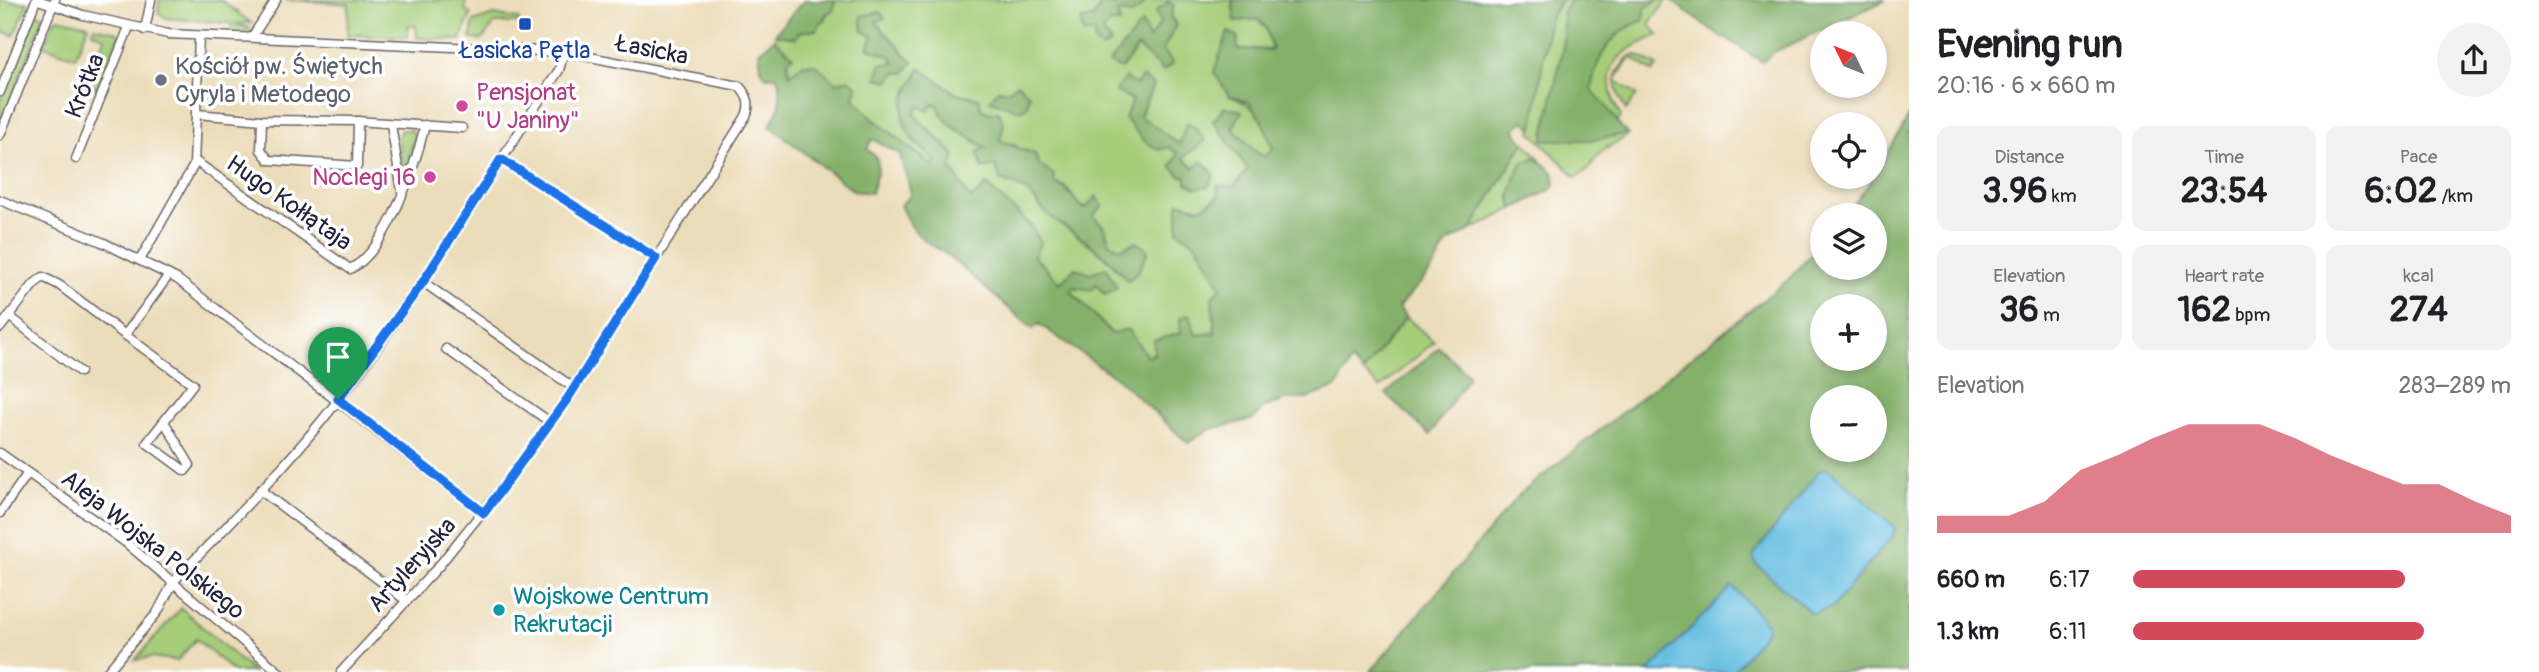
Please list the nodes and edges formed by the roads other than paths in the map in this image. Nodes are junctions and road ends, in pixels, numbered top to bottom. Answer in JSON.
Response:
{"nodes":[{"id":1,"x":37,"y":0,"type":"edge"},
{"id":2,"x":150,"y":0,"type":"edge"},
{"id":3,"x":276,"y":0,"type":"edge"},
{"id":4,"x":53,"y":3,"type":"edge"},
{"id":5,"x":129,"y":27,"type":"junction"},
{"id":6,"x":145,"y":30,"type":"junction"},
{"id":7,"x":199,"y":36,"type":"junction"},
{"id":8,"x":251,"y":37,"type":"junction"},
{"id":9,"x":564,"y":52,"type":"junction"},
{"id":10,"x":0,"y":92,"type":"edge"},
{"id":11,"x":744,"y":92,"type":"joint"},
{"id":12,"x":197,"y":114,"type":"junction"},
{"id":13,"x":262,"y":120,"type":"junction"},
{"id":14,"x":358,"y":121,"type":"junction"},
{"id":15,"x":391,"y":125,"type":"junction"},
{"id":16,"x":425,"y":125,"type":"junction"},
{"id":17,"x":462,"y":128,"type":"dead end"},
{"id":18,"x":0,"y":135,"type":"edge"},
{"id":19,"x":76,"y":159,"type":"dead end"},
{"id":20,"x":501,"y":159,"type":"junction"},
{"id":21,"x":195,"y":161,"type":"junction"},
{"id":22,"x":402,"y":191,"type":"junction"},
{"id":23,"x":0,"y":200,"type":"edge"},
{"id":24,"x":656,"y":258,"type":"junction"},
{"id":25,"x":140,"y":260,"type":"junction"},
{"id":26,"x":169,"y":275,"type":"junction"},
{"id":27,"x":423,"y":282,"type":"junction"},
{"id":28,"x":9,"y":316,"type":"junction"},
{"id":29,"x":0,"y":328,"type":"edge"},
{"id":30,"x":125,"y":335,"type":"junction"},
{"id":31,"x":446,"y":349,"type":"dead end"},
{"id":32,"x":80,"y":372,"type":"dead end"},
{"id":33,"x":574,"y":388,"type":"junction"},
{"id":34,"x":338,"y":399,"type":"junction"},
{"id":35,"x":550,"y":422,"type":"junction"},
{"id":36,"x":165,"y":423,"type":"junction"},
{"id":37,"x":0,"y":453,"type":"edge"},
{"id":38,"x":28,"y":473,"type":"junction"},
{"id":39,"x":260,"y":489,"type":"junction"},
{"id":40,"x":0,"y":513,"type":"edge"},
{"id":41,"x":484,"y":513,"type":"junction"},
{"id":42,"x":174,"y":581,"type":"junction"},
{"id":43,"x":407,"y":601,"type":"junction"},
{"id":44,"x":107,"y":672,"type":"edge"},
{"id":45,"x":279,"y":672,"type":"edge"},
{"id":46,"x":341,"y":672,"type":"edge"}],
"edges":[{"from":1,"to":4,"type":"street"},
{"from":1,"to":10,"type":"street"},
{"from":2,"to":6,"type":"street"},
{"from":3,"to":8,"type":"street"},
{"from":4,"to":5,"type":"street"},
{"from":4,"to":18,"type":"street"},
{"from":5,"to":6,"type":"street"},
{"from":5,"to":19,"type":"street","name":"Krótka"},
{"from":6,"to":7,"type":"street"},
{"from":7,"to":8,"type":"street"},
{"from":7,"to":12,"type":"street"},
{"from":8,"to":9,"type":"street","name":"Łasicka"},
{"from":9,"to":11,"type":"street","name":"Łasicka"},
{"from":9,"to":20,"type":"street"},
{"from":11,"to":24,"type":"street","name":"Artyleryjska"},
{"from":12,"to":13,"type":"street","name":"Hugo Kołłątaja"},
{"from":12,"to":21,"type":"street"},
{"from":13,"to":14,"type":"street","name":"Hugo Kołłątaja"},
{"from":13,"to":14,"type":"street","name":"Hugo Kołłątaja"},
{"from":14,"to":15,"type":"street","name":"Hugo Kołłątaja"},
{"from":15,"to":16,"type":"street","name":"Hugo Kołłątaja"},
{"from":15,"to":22,"type":"street"},
{"from":16,"to":17,"type":"street","name":"Hugo Kołłątaja"},
{"from":16,"to":22,"type":"street","name":"Hugo Kołłątaja"},
{"from":20,"to":24,"type":"street"},
{"from":20,"to":27,"type":"street"},
{"from":21,"to":22,"type":"street","name":"Hugo Kołłątaja"},
{"from":21,"to":25,"type":"street"},
{"from":23,"to":25,"type":"street"},
{"from":24,"to":33,"type":"street","name":"Artyleryjska"},
{"from":25,"to":26,"type":"street"},
{"from":26,"to":30,"type":"street"},
{"from":26,"to":34,"type":"street"},
{"from":27,"to":33,"type":"street"},
{"from":27,"to":34,"type":"street"},
{"from":28,"to":29,"type":"street"},
{"from":28,"to":30,"type":"street"},
{"from":28,"to":32,"type":"street"},
{"from":30,"to":36,"type":"street"},
{"from":31,"to":35,"type":"street"},
{"from":33,"to":35,"type":"street","name":"Artyleryjska"},
{"from":34,"to":39,"type":"street"},
{"from":34,"to":41,"type":"street"},
{"from":35,"to":41,"type":"street","name":"Artyleryjska"},
{"from":36,"to":36,"type":"street"},
{"from":37,"to":38,"type":"street","name":"Aleja Wojska Polskiego"},
{"from":38,"to":40,"type":"street"},
{"from":38,"to":42,"type":"street","name":"Aleja Wojska Polskiego"},
{"from":39,"to":42,"type":"street"},
{"from":39,"to":43,"type":"street"},
{"from":41,"to":43,"type":"street","name":"Artyleryjska"},
{"from":42,"to":44,"type":"street"},
{"from":42,"to":45,"type":"street","name":"Aleja Wojska Polskiego"},
{"from":43,"to":46,"type":"street","name":"Artyleryjska"}]}
